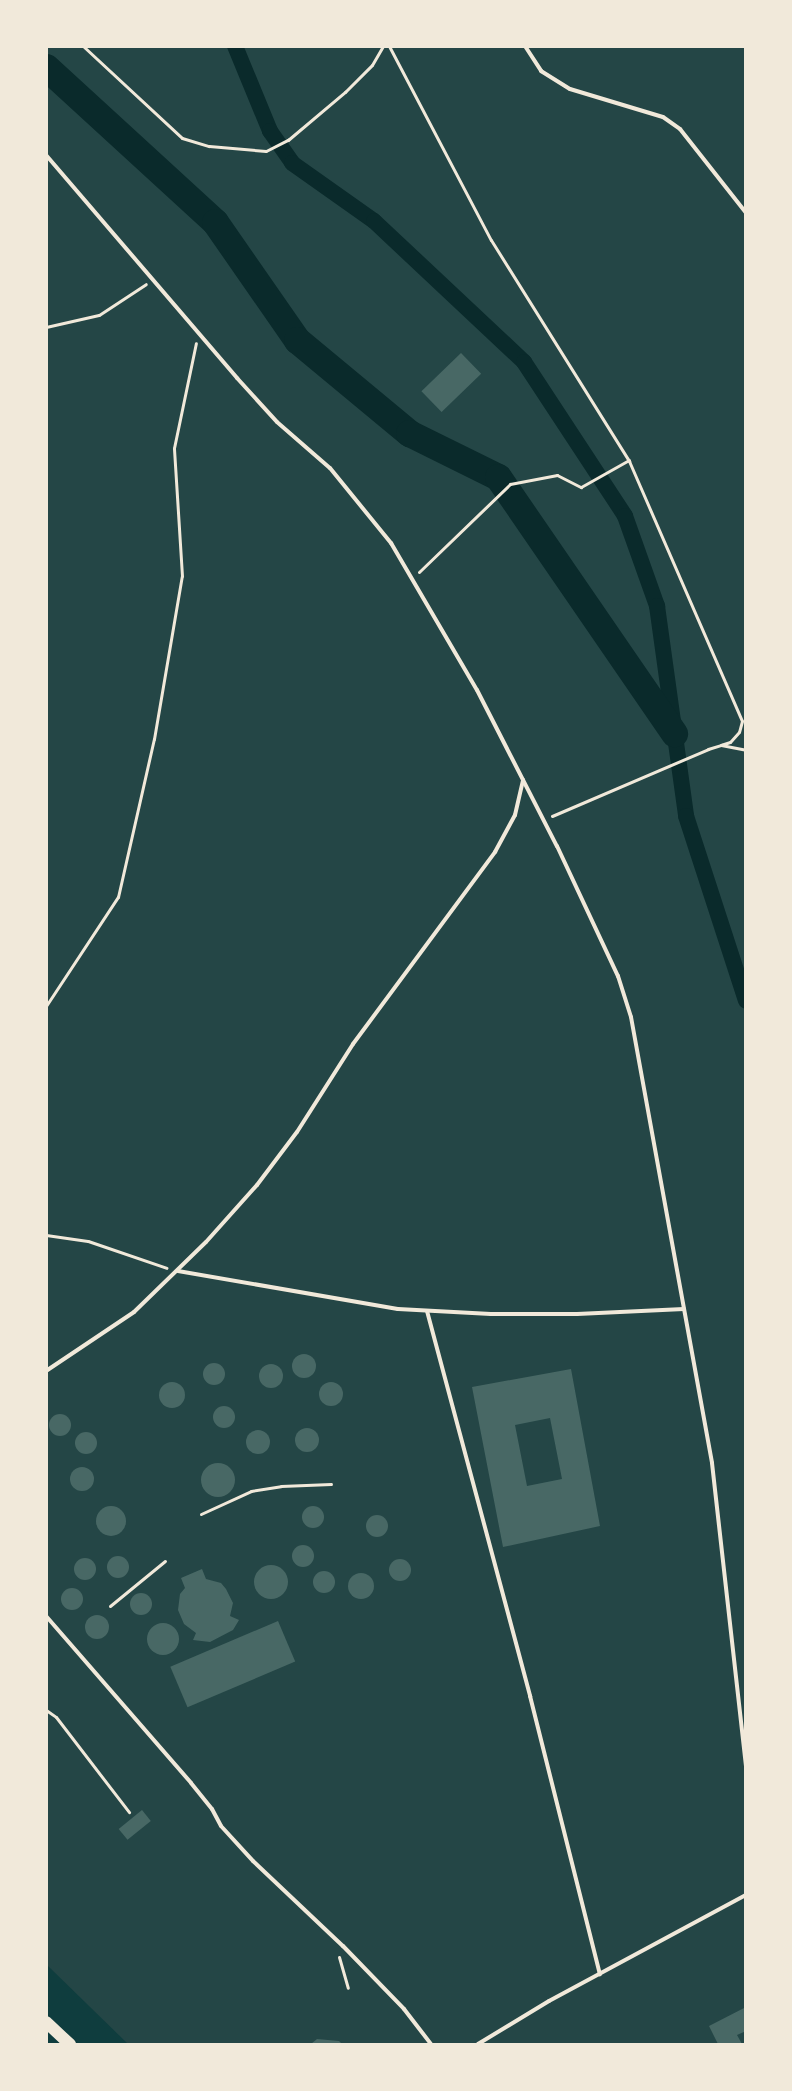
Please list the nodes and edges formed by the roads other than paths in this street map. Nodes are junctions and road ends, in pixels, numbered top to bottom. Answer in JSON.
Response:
{"nodes":[{"id":1,"x":525,"y":46,"type":"edge"},
{"id":2,"x":46,"y":155,"type":"edge"},
{"id":3,"x":746,"y":213,"type":"edge"},
{"id":4,"x":523,"y":780,"type":"junction"},
{"id":5,"x":178,"y":1271,"type":"junction"},
{"id":6,"x":684,"y":1309,"type":"junction"},
{"id":7,"x":427,"y":1311,"type":"junction"},
{"id":8,"x":46,"y":1371,"type":"edge"},
{"id":9,"x":46,"y":1616,"type":"edge"},
{"id":10,"x":746,"y":1768,"type":"edge"},
{"id":11,"x":746,"y":1896,"type":"edge"},
{"id":12,"x":600,"y":1974,"type":"junction"},
{"id":13,"x":46,"y":2022,"type":"edge"},
{"id":14,"x":70,"y":2044,"type":"edge"},
{"id":15,"x":431,"y":2044,"type":"edge"},
{"id":16,"x":477,"y":2044,"type":"edge"}],
"edges":[{"from":1,"to":3,"type":"lane"},
{"from":2,"to":4,"type":"lane"},
{"from":4,"to":5,"type":"lane"},
{"from":4,"to":6,"type":"lane"},
{"from":5,"to":7,"type":"lane"},
{"from":5,"to":8,"type":"lane"},
{"from":6,"to":7,"type":"lane"},
{"from":6,"to":10,"type":"lane"},
{"from":7,"to":12,"type":"lane"},
{"from":9,"to":15,"type":"lane"},
{"from":11,"to":12,"type":"lane"},
{"from":12,"to":16,"type":"lane"},
{"from":13,"to":14,"type":"main road"}]}
